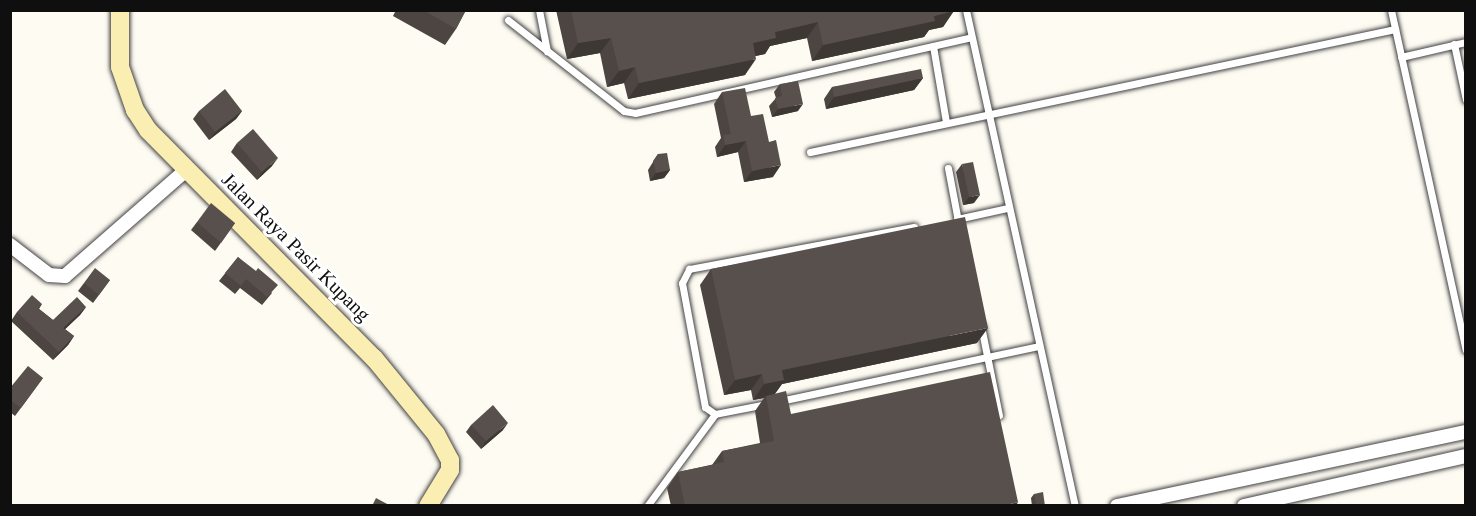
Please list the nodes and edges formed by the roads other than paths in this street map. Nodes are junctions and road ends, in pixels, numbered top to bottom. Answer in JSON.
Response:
{"nodes":[{"id":1,"x":120,"y":10,"type":"edge"},
{"id":2,"x":539,"y":10,"type":"edge"},
{"id":3,"x":966,"y":10,"type":"edge"},
{"id":4,"x":1391,"y":10,"type":"edge"},
{"id":5,"x":508,"y":20,"type":"dead end"},
{"id":6,"x":1395,"y":29,"type":"junction"},
{"id":7,"x":971,"y":38,"type":"junction"},
{"id":8,"x":1466,"y":42,"type":"edge"},
{"id":9,"x":1455,"y":45,"type":"junction"},
{"id":10,"x":933,"y":46,"type":"junction"},
{"id":11,"x":547,"y":51,"type":"junction"},
{"id":12,"x":1401,"y":57,"type":"junction"},
{"id":13,"x":1466,"y":100,"type":"edge"},
{"id":14,"x":988,"y":113,"type":"junction"},
{"id":15,"x":946,"y":122,"type":"junction"},
{"id":16,"x":810,"y":152,"type":"dead end"},
{"id":17,"x":948,"y":168,"type":"dead end"},
{"id":18,"x":186,"y":170,"type":"junction"},
{"id":19,"x":1007,"y":208,"type":"junction"},
{"id":20,"x":957,"y":219,"type":"junction"},
{"id":21,"x":946,"y":221,"type":"edge"},
{"id":22,"x":922,"y":226,"type":"edge"},
{"id":23,"x":960,"y":231,"type":"edge"},
{"id":24,"x":10,"y":245,"type":"edge"},
{"id":25,"x":978,"y":312,"type":"edge"},
{"id":26,"x":1038,"y":346,"type":"junction"},
{"id":27,"x":1466,"y":350,"type":"edge"},
{"id":28,"x":988,"y":359,"type":"junction"},
{"id":29,"x":715,"y":414,"type":"junction"},
{"id":30,"x":1000,"y":424,"type":"edge"},
{"id":31,"x":1466,"y":432,"type":"edge"},
{"id":32,"x":1466,"y":456,"type":"edge"},
{"id":33,"x":428,"y":506,"type":"edge"},
{"id":34,"x":646,"y":506,"type":"edge"},
{"id":35,"x":1075,"y":506,"type":"edge"},
{"id":36,"x":1117,"y":506,"type":"edge"},
{"id":37,"x":1244,"y":506,"type":"edge"}],
"edges":[{"from":1,"to":18,"type":"street","name":"Jalan Raya Pasir Kupang"},
{"from":2,"to":11,"type":"lane"},
{"from":3,"to":7,"type":"lane"},
{"from":4,"to":6,"type":"lane"},
{"from":5,"to":11,"type":"lane"},
{"from":6,"to":12,"type":"lane"},
{"from":6,"to":14,"type":"lane"},
{"from":7,"to":10,"type":"lane"},
{"from":7,"to":14,"type":"lane"},
{"from":8,"to":9,"type":"lane"},
{"from":9,"to":12,"type":"lane"},
{"from":9,"to":13,"type":"lane"},
{"from":10,"to":11,"type":"lane"},
{"from":10,"to":15,"type":"lane"},
{"from":12,"to":27,"type":"lane"},
{"from":14,"to":15,"type":"lane"},
{"from":14,"to":19,"type":"lane"},
{"from":15,"to":16,"type":"lane"},
{"from":17,"to":20,"type":"lane"},
{"from":18,"to":24,"type":"street"},
{"from":18,"to":33,"type":"street","name":"Jalan Raya Pasir Kupang"},
{"from":19,"to":20,"type":"lane"},
{"from":19,"to":26,"type":"lane"},
{"from":20,"to":21,"type":"lane"},
{"from":20,"to":23,"type":"lane"},
{"from":22,"to":29,"type":"lane"},
{"from":25,"to":28,"type":"lane"},
{"from":26,"to":28,"type":"lane"},
{"from":26,"to":35,"type":"lane"},
{"from":28,"to":29,"type":"lane"},
{"from":28,"to":30,"type":"lane"},
{"from":29,"to":34,"type":"lane"},
{"from":31,"to":36,"type":"street"},
{"from":32,"to":37,"type":"street"}]}
